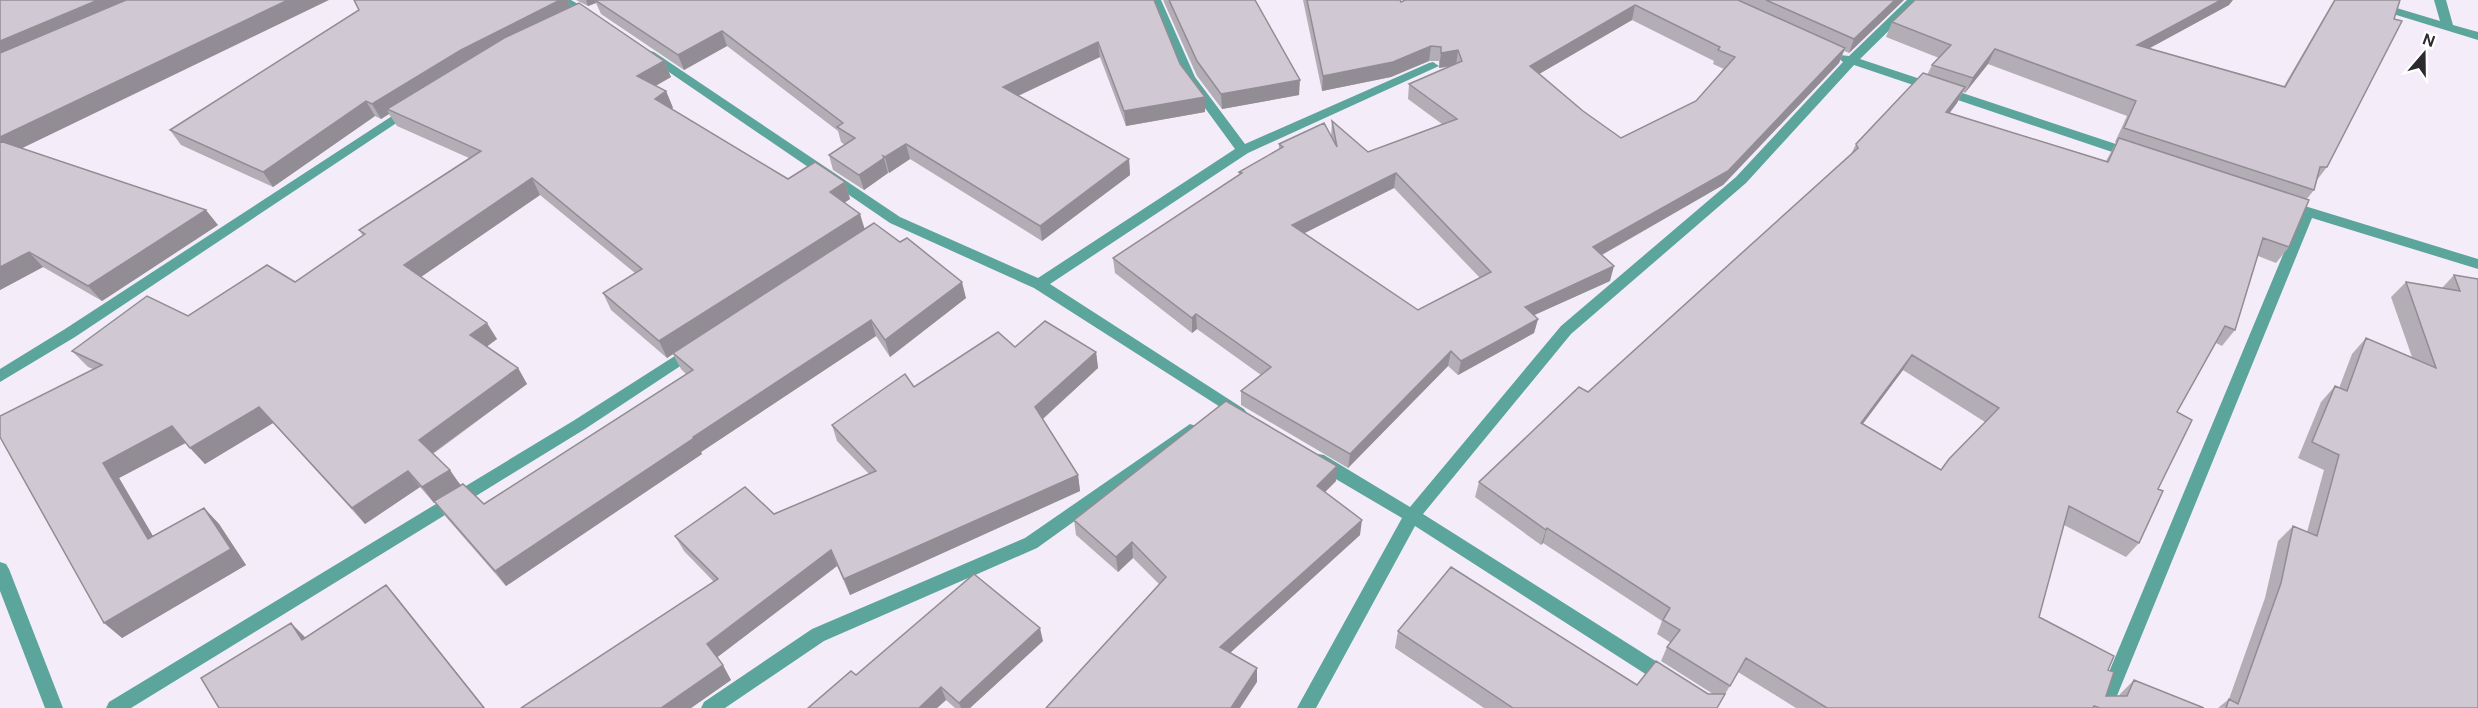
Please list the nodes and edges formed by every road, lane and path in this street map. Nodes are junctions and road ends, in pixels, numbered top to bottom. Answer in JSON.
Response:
{"nodes":[{"id":1,"x":562,"y":0,"type":"edge"},
{"id":2,"x":1155,"y":0,"type":"edge"},
{"id":3,"x":1914,"y":0,"type":"edge"},
{"id":4,"x":2358,"y":0,"type":"edge"},
{"id":5,"x":2440,"y":0,"type":"edge"},
{"id":6,"x":604,"y":6,"type":"edge"},
{"id":7,"x":586,"y":12,"type":"junction"},
{"id":8,"x":565,"y":22,"type":"edge"},
{"id":9,"x":604,"y":24,"type":"edge"},
{"id":10,"x":2448,"y":27,"type":"junction"},
{"id":11,"x":2478,"y":36,"type":"edge"},
{"id":12,"x":640,"y":49,"type":"edge"},
{"id":13,"x":1830,"y":51,"type":"edge"},
{"id":14,"x":1851,"y":61,"type":"junction"},
{"id":15,"x":1433,"y":66,"type":"edge"},
{"id":16,"x":423,"y":99,"type":"edge"},
{"id":17,"x":1243,"y":150,"type":"junction"},
{"id":18,"x":2142,"y":158,"type":"edge"},
{"id":19,"x":2274,"y":202,"type":"edge"},
{"id":20,"x":2307,"y":213,"type":"junction"},
{"id":21,"x":2478,"y":264,"type":"edge"},
{"id":22,"x":1039,"y":284,"type":"junction"},
{"id":23,"x":707,"y":342,"type":"edge"},
{"id":24,"x":0,"y":376,"type":"edge"},
{"id":25,"x":1216,"y":412,"type":"junction"},
{"id":26,"x":1255,"y":422,"type":"edge"},
{"id":27,"x":1304,"y":452,"type":"edge"},
{"id":28,"x":1412,"y":516,"type":"junction"},
{"id":29,"x":0,"y":568,"type":"edge"},
{"id":30,"x":1685,"y":689,"type":"edge"},
{"id":31,"x":54,"y":708,"type":"edge"},
{"id":32,"x":116,"y":708,"type":"edge"},
{"id":33,"x":710,"y":708,"type":"edge"},
{"id":34,"x":1306,"y":708,"type":"edge"},
{"id":35,"x":2103,"y":708,"type":"edge"}],
"edges":[{"from":1,"to":7,"type":"street"},
{"from":2,"to":17,"type":"street"},
{"from":3,"to":14,"type":"street"},
{"from":4,"to":10,"type":"street"},
{"from":5,"to":10,"type":"street"},
{"from":6,"to":7,"type":"street"},
{"from":7,"to":8,"type":"street"},
{"from":7,"to":9,"type":"street"},
{"from":10,"to":11,"type":"street"},
{"from":12,"to":22,"type":"street"},
{"from":13,"to":14,"type":"street"},
{"from":14,"to":18,"type":"street"},
{"from":14,"to":28,"type":"street"},
{"from":15,"to":17,"type":"street"},
{"from":16,"to":24,"type":"street"},
{"from":17,"to":22,"type":"street"},
{"from":19,"to":20,"type":"street"},
{"from":20,"to":21,"type":"street"},
{"from":20,"to":35,"type":"street"},
{"from":22,"to":25,"type":"street"},
{"from":23,"to":32,"type":"street"},
{"from":25,"to":26,"type":"street"},
{"from":25,"to":33,"type":"street"},
{"from":27,"to":28,"type":"street"},
{"from":28,"to":30,"type":"street"},
{"from":28,"to":34,"type":"street"},
{"from":29,"to":31,"type":"street"}]}
